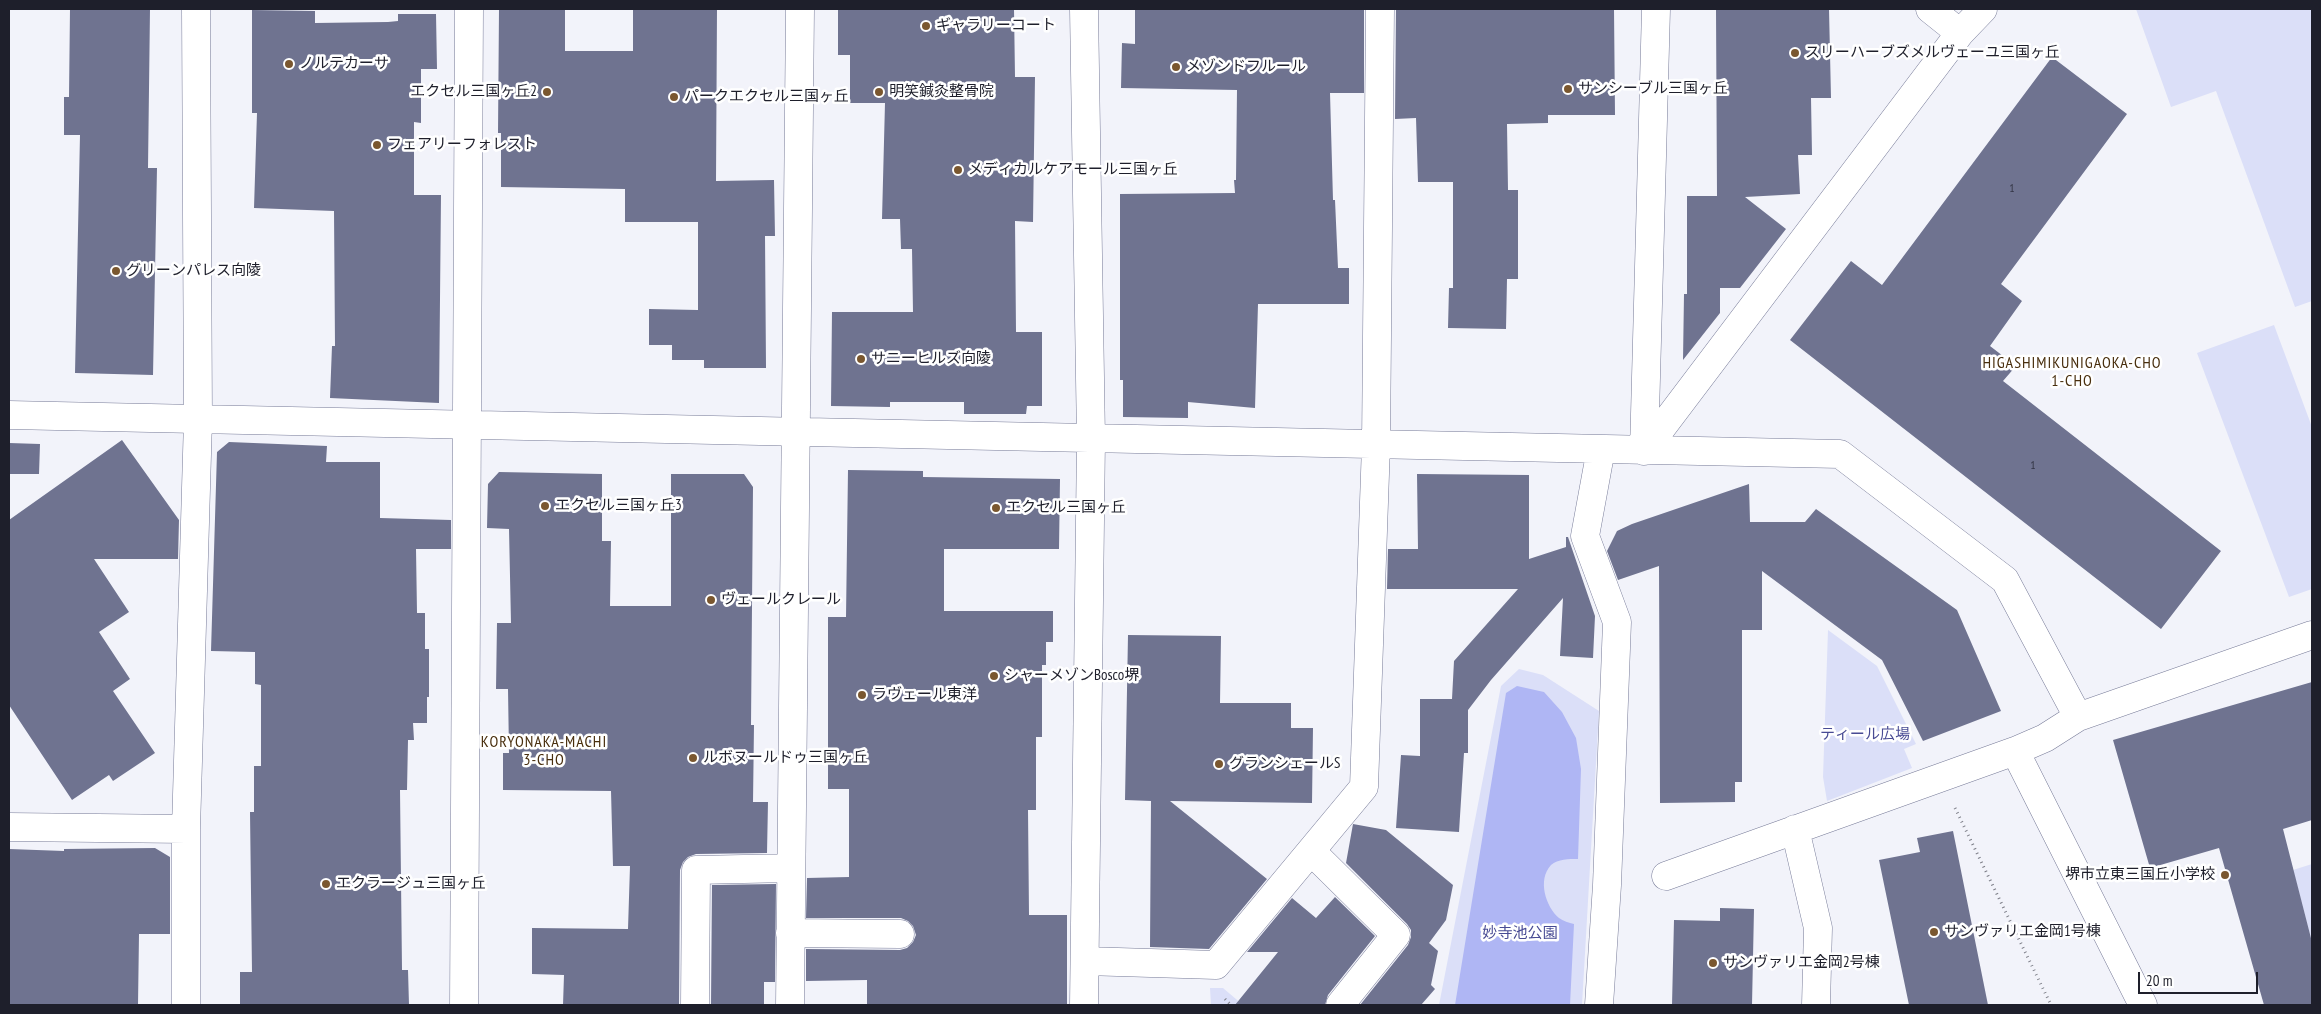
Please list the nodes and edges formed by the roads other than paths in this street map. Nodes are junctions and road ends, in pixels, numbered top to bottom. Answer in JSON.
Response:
{"nodes":[{"id":1,"x":196,"y":9,"type":"edge"},
{"id":2,"x":469,"y":9,"type":"edge"},
{"id":3,"x":800,"y":9,"type":"edge"},
{"id":4,"x":1084,"y":9,"type":"edge"},
{"id":5,"x":1380,"y":9,"type":"edge"},
{"id":6,"x":1656,"y":9,"type":"edge"},
{"id":7,"x":1930,"y":9,"type":"edge"},
{"id":8,"x":1983,"y":9,"type":"edge"},
{"id":9,"x":1960,"y":33,"type":"junction"},
{"id":10,"x":9,"y":415,"type":"edge"},
{"id":11,"x":198,"y":420,"type":"junction"},
{"id":12,"x":466,"y":426,"type":"junction"},
{"id":13,"x":796,"y":433,"type":"junction"},
{"id":14,"x":1091,"y":439,"type":"junction"},
{"id":15,"x":1376,"y":445,"type":"junction"},
{"id":16,"x":1601,"y":449,"type":"junction"},
{"id":17,"x":1644,"y":451,"type":"junction"},
{"id":18,"x":2312,"y":635,"type":"edge"},
{"id":19,"x":2078,"y":717,"type":"junction"},
{"id":20,"x":2014,"y":751,"type":"junction"},
{"id":21,"x":9,"y":827,"type":"edge"},
{"id":22,"x":1795,"y":829,"type":"junction"},
{"id":23,"x":186,"y":830,"type":"junction"},
{"id":24,"x":1311,"y":851,"type":"junction"},
{"id":25,"x":791,"y":868,"type":"junction"},
{"id":26,"x":1666,"y":876,"type":"dead end"},
{"id":27,"x":790,"y":933,"type":"junction"},
{"id":28,"x":900,"y":934,"type":"dead end"},
{"id":29,"x":1085,"y":961,"type":"junction"},
{"id":30,"x":186,"y":1005,"type":"edge"},
{"id":31,"x":464,"y":1005,"type":"edge"},
{"id":32,"x":695,"y":1005,"type":"edge"},
{"id":33,"x":790,"y":1005,"type":"edge"},
{"id":34,"x":1084,"y":1005,"type":"edge"},
{"id":35,"x":1340,"y":1005,"type":"edge"},
{"id":36,"x":1600,"y":1005,"type":"edge"},
{"id":37,"x":1816,"y":1005,"type":"edge"},
{"id":38,"x":2143,"y":1005,"type":"edge"}],
"edges":[{"from":1,"to":11,"type":"street"},
{"from":2,"to":12,"type":"street"},
{"from":3,"to":13,"type":"street"},
{"from":4,"to":14,"type":"street"},
{"from":5,"to":15,"type":"street"},
{"from":6,"to":17,"type":"street"},
{"from":7,"to":9,"type":"street"},
{"from":8,"to":9,"type":"street"},
{"from":9,"to":17,"type":"street"},
{"from":10,"to":11,"type":"street"},
{"from":11,"to":12,"type":"street"},
{"from":11,"to":23,"type":"street"},
{"from":12,"to":13,"type":"street"},
{"from":12,"to":31,"type":"street"},
{"from":13,"to":14,"type":"street"},
{"from":13,"to":25,"type":"street"},
{"from":14,"to":15,"type":"street"},
{"from":14,"to":29,"type":"street"},
{"from":15,"to":16,"type":"street"},
{"from":15,"to":24,"type":"street"},
{"from":16,"to":17,"type":"street"},
{"from":16,"to":36,"type":"street"},
{"from":17,"to":19,"type":"street"},
{"from":18,"to":19,"type":"street"},
{"from":19,"to":20,"type":"street"},
{"from":20,"to":22,"type":"street"},
{"from":20,"to":38,"type":"street"},
{"from":21,"to":23,"type":"street"},
{"from":22,"to":26,"type":"street"},
{"from":22,"to":37,"type":"street"},
{"from":23,"to":30,"type":"street"},
{"from":24,"to":29,"type":"street"},
{"from":24,"to":35,"type":"street"},
{"from":25,"to":27,"type":"street"},
{"from":25,"to":32,"type":"street"},
{"from":27,"to":28,"type":"street"},
{"from":27,"to":33,"type":"street"},
{"from":29,"to":34,"type":"street"}]}
